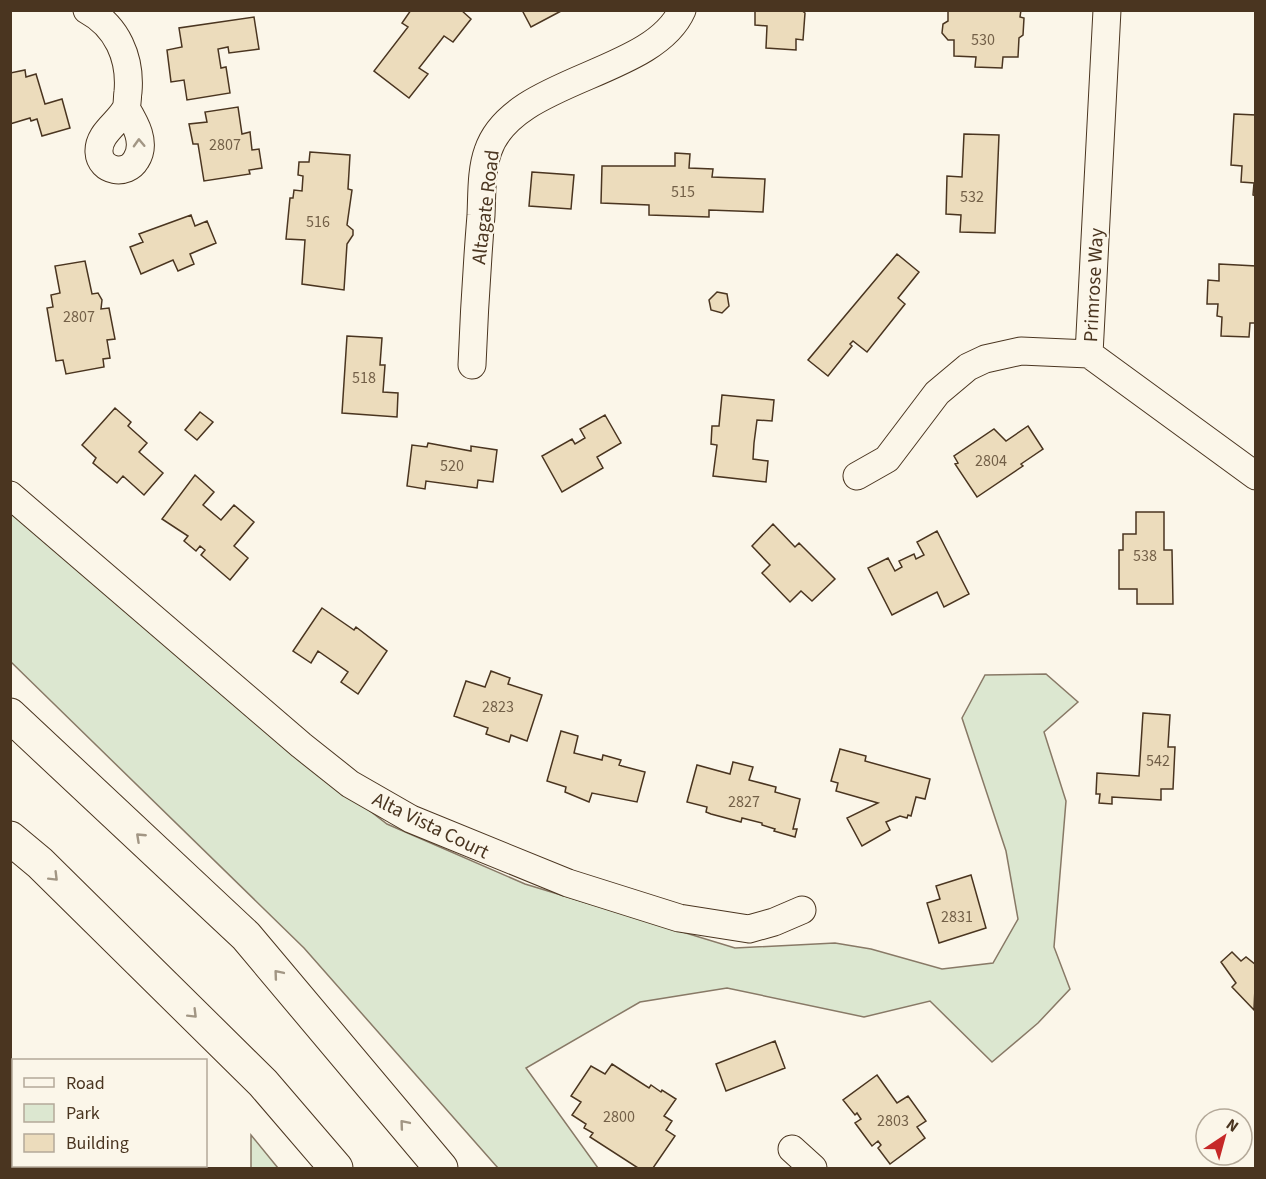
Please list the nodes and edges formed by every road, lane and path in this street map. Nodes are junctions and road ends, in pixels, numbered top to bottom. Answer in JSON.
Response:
{"nodes":[{"id":1,"x":87,"y":10,"type":"edge"},
{"id":2,"x":682,"y":10,"type":"edge"},
{"id":3,"x":1107,"y":10,"type":"edge"},
{"id":4,"x":126,"y":108,"type":"dead end"},
{"id":5,"x":1089,"y":354,"type":"junction"},
{"id":6,"x":472,"y":365,"type":"dead end"},
{"id":7,"x":857,"y":476,"type":"dead end"},
{"id":8,"x":1256,"y":476,"type":"edge"},
{"id":9,"x":10,"y":495,"type":"edge"},
{"id":10,"x":10,"y":715,"type":"edge"},
{"id":11,"x":10,"y":838,"type":"edge"},
{"id":12,"x":802,"y":910,"type":"dead end"},
{"id":13,"x":792,"y":1149,"type":"dead end"},
{"id":14,"x":336,"y":1168,"type":"edge"},
{"id":15,"x":441,"y":1168,"type":"edge"},
{"id":16,"x":813,"y":1168,"type":"edge"}],
"edges":[{"from":1,"to":4,"type":"street"},
{"from":2,"to":6,"type":"street","name":"Altagate Road"},
{"from":3,"to":5,"type":"street","name":"Primrose Way"},
{"from":5,"to":7,"type":"street"},
{"from":5,"to":8,"type":"street","name":"Primrose Way"},
{"from":9,"to":12,"type":"street","name":"Alta Vista Court"},
{"from":15,"to":10,"type":"highway","one_way":true},
{"from":11,"to":14,"type":"highway","one_way":true},
{"from":13,"to":16,"type":"street"}]}
